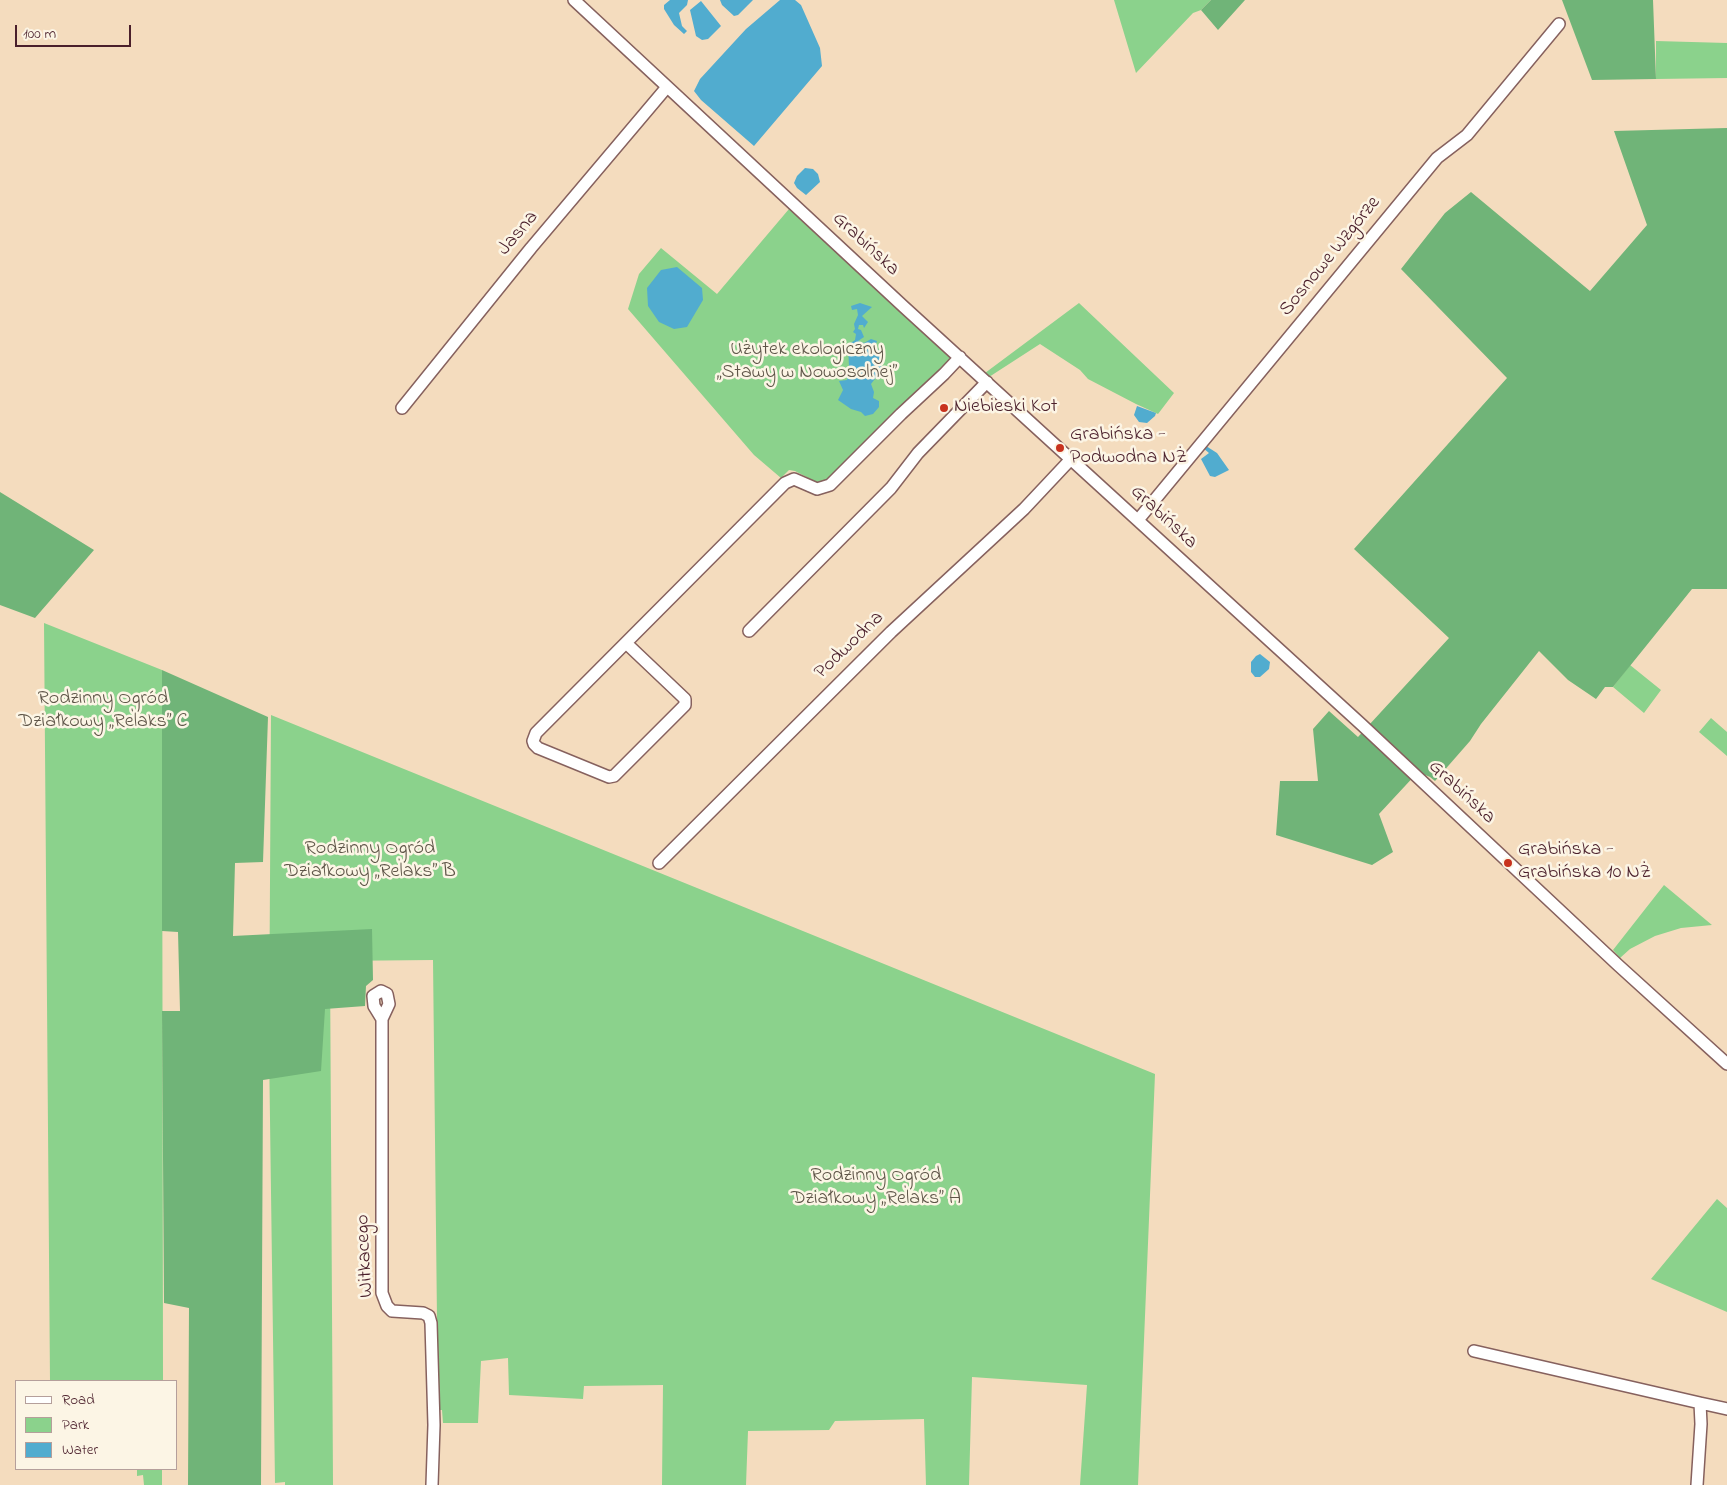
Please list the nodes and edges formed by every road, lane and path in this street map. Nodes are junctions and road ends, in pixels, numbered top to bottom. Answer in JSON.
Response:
{"nodes":[{"id":1,"x":574,"y":0,"type":"edge"},
{"id":2,"x":1559,"y":24,"type":"dead end"},
{"id":3,"x":667,"y":87,"type":"junction"},
{"id":4,"x":960,"y":357,"type":"junction"},
{"id":5,"x":987,"y":382,"type":"junction"},
{"id":6,"x":402,"y":408,"type":"dead end"},
{"id":7,"x":1071,"y":459,"type":"junction"},
{"id":8,"x":1138,"y":520,"type":"junction"},
{"id":9,"x":749,"y":631,"type":"dead end"},
{"id":10,"x":626,"y":643,"type":"junction"},
{"id":11,"x":659,"y":864,"type":"dead end"},
{"id":12,"x":382,"y":1019,"type":"dead end"},
{"id":13,"x":1727,"y":1064,"type":"edge"},
{"id":14,"x":1474,"y":1351,"type":"dead end"},
{"id":15,"x":1700,"y":1404,"type":"junction"},
{"id":16,"x":1727,"y":1409,"type":"edge"},
{"id":17,"x":432,"y":1485,"type":"edge"},
{"id":18,"x":1697,"y":1485,"type":"edge"}],
"edges":[{"from":1,"to":3,"type":"street","name":"Grabińska"},
{"from":2,"to":8,"type":"street","name":"Sosnowe Wzgórze"},
{"from":3,"to":4,"type":"street","name":"Grabińska"},
{"from":3,"to":6,"type":"street","name":"Jasna"},
{"from":4,"to":5,"type":"street","name":"Grabińska"},
{"from":4,"to":10,"type":"street"},
{"from":5,"to":7,"type":"street","name":"Grabińska"},
{"from":5,"to":9,"type":"street"},
{"from":7,"to":8,"type":"street","name":"Grabińska"},
{"from":7,"to":11,"type":"street","name":"Podwodna"},
{"from":8,"to":13,"type":"street","name":"Grabińska"},
{"from":10,"to":10,"type":"street"},
{"from":12,"to":17,"type":"street","name":"Witkacego"},
{"from":14,"to":15,"type":"street"},
{"from":15,"to":16,"type":"street"},
{"from":15,"to":18,"type":"street"}]}
